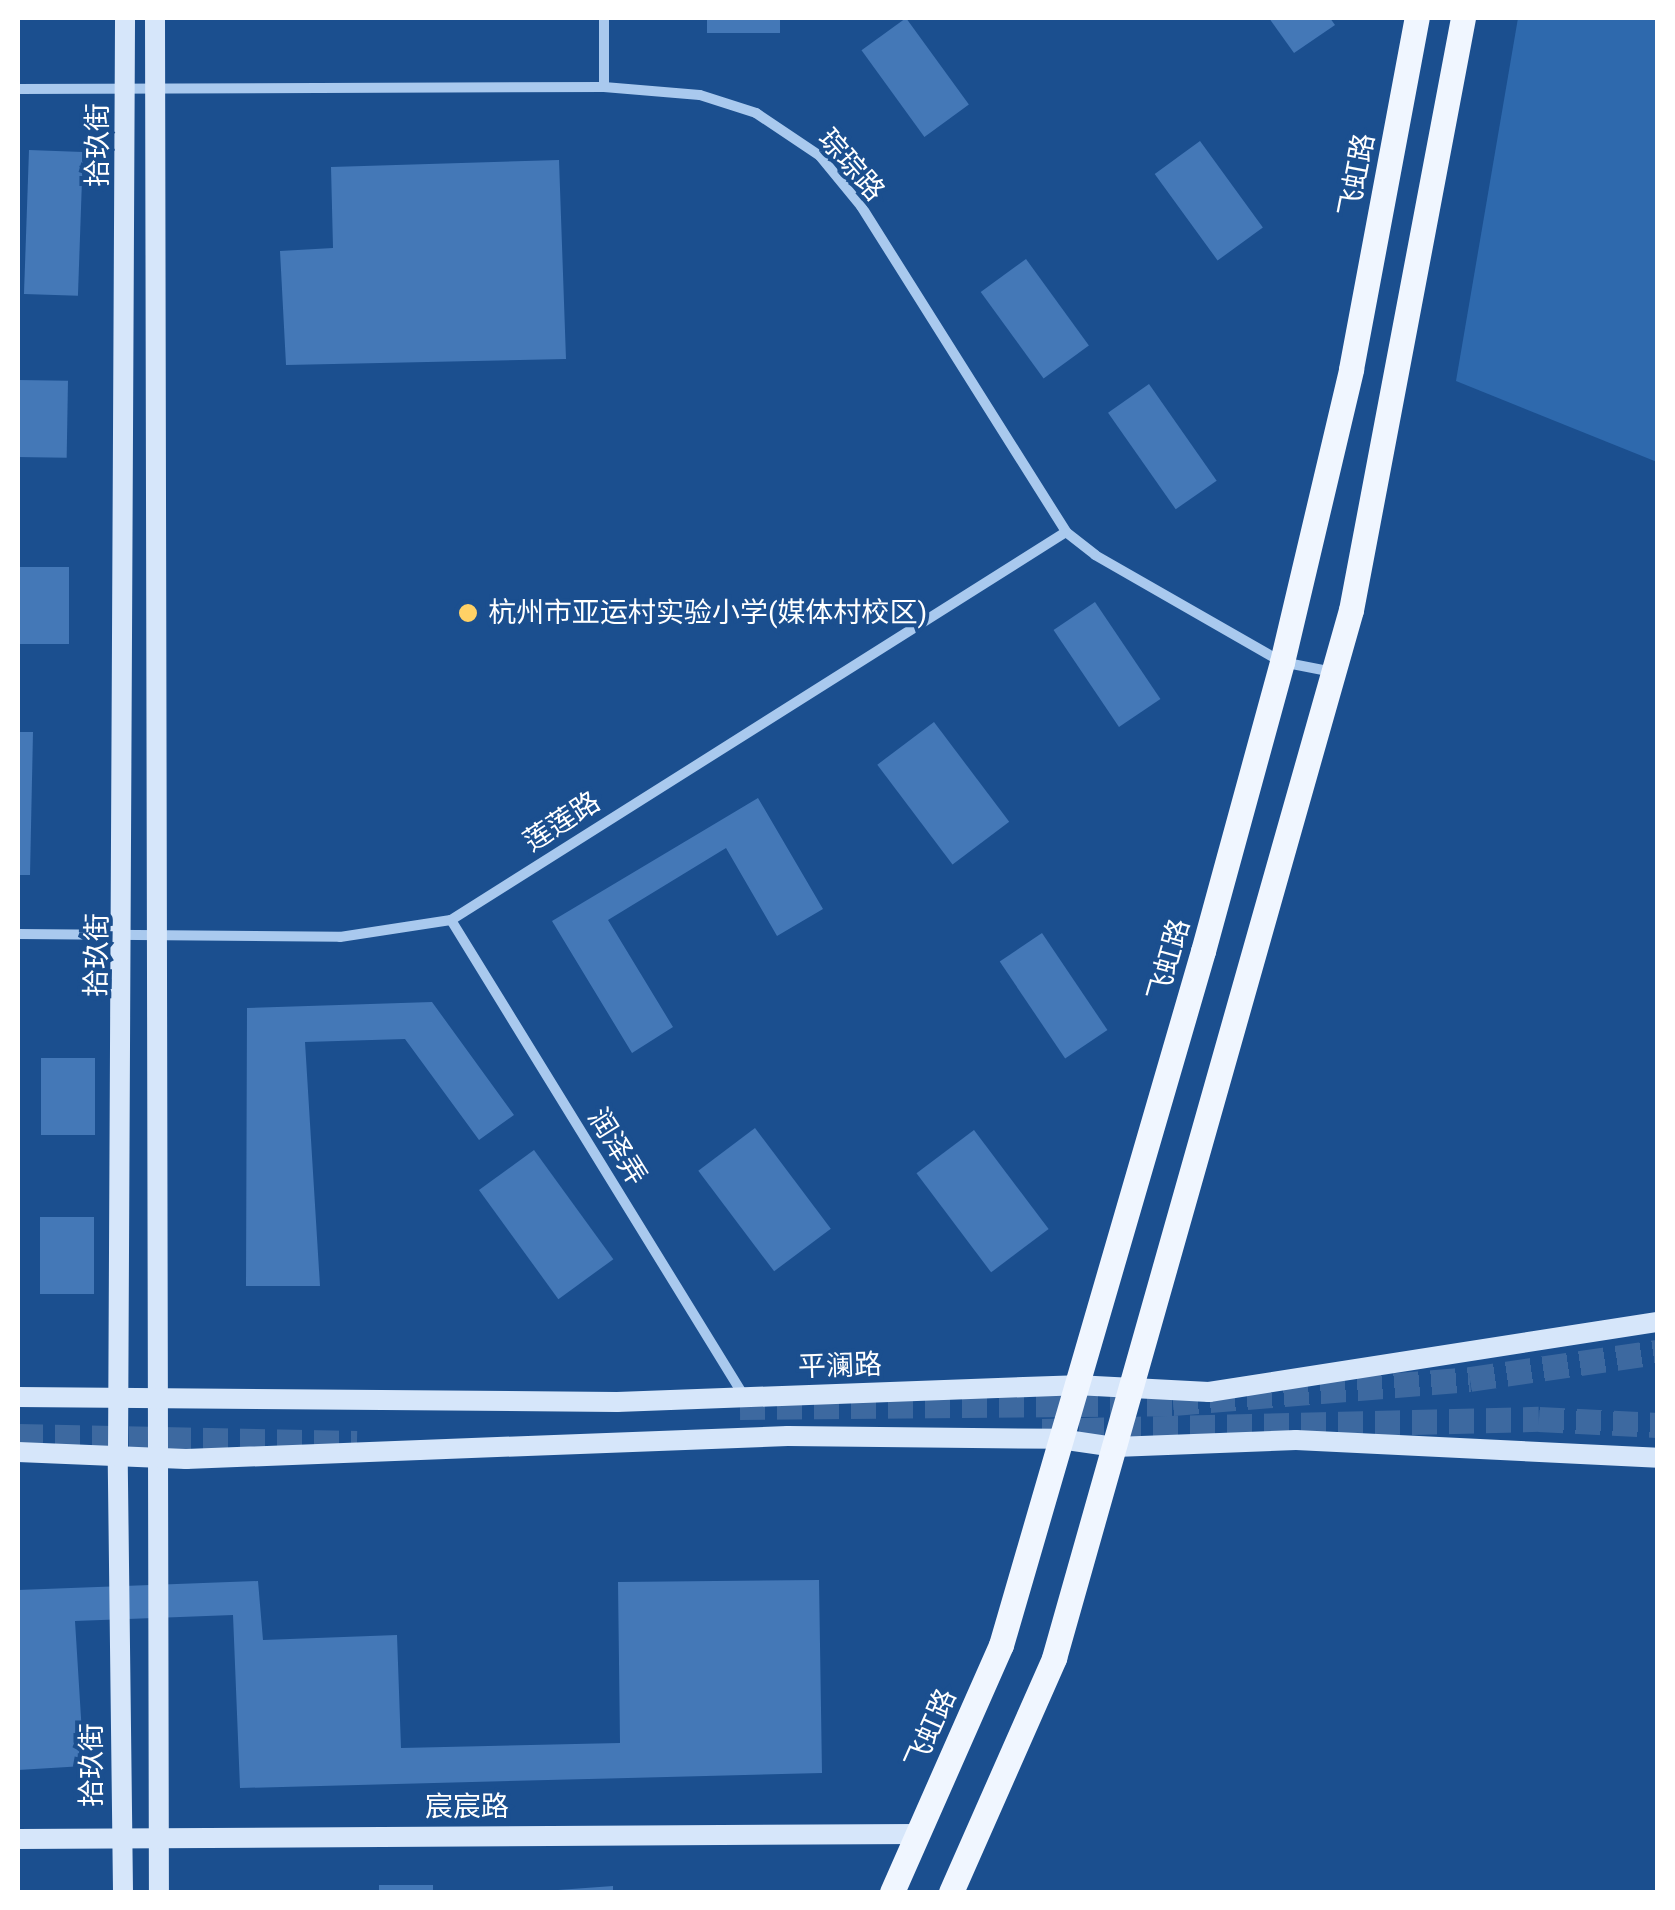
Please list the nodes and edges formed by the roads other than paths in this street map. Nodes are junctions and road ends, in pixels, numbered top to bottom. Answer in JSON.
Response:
{"nodes":[{"id":1,"x":126,"y":18,"type":"edge"},
{"id":2,"x":155,"y":18,"type":"edge"},
{"id":3,"x":604,"y":18,"type":"edge"},
{"id":4,"x":1417,"y":18,"type":"edge"},
{"id":5,"x":1463,"y":18,"type":"edge"},
{"id":6,"x":154,"y":87,"type":"junction"},
{"id":7,"x":604,"y":87,"type":"junction"},
{"id":8,"x":126,"y":88,"type":"junction"},
{"id":9,"x":18,"y":89,"type":"edge"},
{"id":10,"x":1066,"y":532,"type":"junction"},
{"id":11,"x":1282,"y":662,"type":"junction"},
{"id":12,"x":1333,"y":672,"type":"junction"},
{"id":13,"x":451,"y":920,"type":"junction"},
{"id":14,"x":125,"y":933,"type":"junction"},
{"id":15,"x":154,"y":933,"type":"junction"},
{"id":16,"x":18,"y":934,"type":"edge"},
{"id":17,"x":1658,"y":1322,"type":"edge"},
{"id":18,"x":1076,"y":1385,"type":"junction"},
{"id":19,"x":1130,"y":1392,"type":"junction"},
{"id":20,"x":18,"y":1397,"type":"edge"},
{"id":21,"x":745,"y":1397,"type":"junction"},
{"id":22,"x":119,"y":1398,"type":"junction"},
{"id":23,"x":157,"y":1398,"type":"junction"},
{"id":24,"x":1060,"y":1439,"type":"junction"},
{"id":25,"x":1115,"y":1447,"type":"junction"},
{"id":26,"x":18,"y":1452,"type":"edge"},
{"id":27,"x":118,"y":1456,"type":"junction"},
{"id":28,"x":158,"y":1458,"type":"junction"},
{"id":29,"x":1658,"y":1458,"type":"edge"},
{"id":30,"x":918,"y":1834,"type":"junction"},
{"id":31,"x":120,"y":1836,"type":"junction"},
{"id":32,"x":158,"y":1836,"type":"junction"},
{"id":33,"x":18,"y":1839,"type":"edge"},
{"id":34,"x":123,"y":1892,"type":"edge"},
{"id":35,"x":159,"y":1892,"type":"edge"},
{"id":36,"x":892,"y":1892,"type":"edge"},
{"id":37,"x":950,"y":1892,"type":"edge"}],
"edges":[{"from":1,"to":8,"type":"main road","name":"拾玖街"},
{"from":2,"to":6,"type":"main road","name":"拾玖街"},
{"from":3,"to":7,"type":"street"},
{"from":4,"to":11,"type":"main road","name":"飞虹路"},
{"from":5,"to":12,"type":"main road"},
{"from":6,"to":7,"type":"street","name":"琮琮路"},
{"from":6,"to":8,"type":"street","name":"琮琮路"},
{"from":6,"to":15,"type":"main road","name":"拾玖街"},
{"from":7,"to":10,"type":"street","name":"琮琮路"},
{"from":8,"to":9,"type":"street","name":"琮琮路"},
{"from":8,"to":14,"type":"main road","name":"拾玖街"},
{"from":10,"to":11,"type":"street","name":"琮琮路"},
{"from":10,"to":13,"type":"street","name":"莲莲路"},
{"from":11,"to":12,"type":"street","name":"琮琮路"},
{"from":11,"to":18,"type":"main road","name":"飞虹路"},
{"from":12,"to":19,"type":"main road"},
{"from":13,"to":15,"type":"street","name":"莲莲路"},
{"from":13,"to":21,"type":"street","name":"润泽弄"},
{"from":14,"to":15,"type":"street","name":"莲莲路"},
{"from":14,"to":16,"type":"street","name":"莲莲路"},
{"from":14,"to":22,"type":"main road","name":"拾玖街"},
{"from":15,"to":23,"type":"main road","name":"拾玖街"},
{"from":17,"to":19,"type":"main road","name":"平澜路"},
{"from":18,"to":19,"type":"main road","name":"平澜路"},
{"from":18,"to":21,"type":"main road","name":"平澜路"},
{"from":18,"to":24,"type":"main road","name":"飞虹路"},
{"from":19,"to":25,"type":"main road"},
{"from":20,"to":22,"type":"main road","name":"平澜路"},
{"from":21,"to":23,"type":"main road","name":"平澜路"},
{"from":22,"to":23,"type":"main road","name":"平澜路"},
{"from":22,"to":27,"type":"main road","name":"拾玖街"},
{"from":23,"to":28,"type":"main road","name":"拾玖街"},
{"from":24,"to":25,"type":"main road"},
{"from":24,"to":28,"type":"main road"},
{"from":24,"to":30,"type":"main road","name":"飞虹路"},
{"from":25,"to":29,"type":"main road"},
{"from":25,"to":37,"type":"main road"},
{"from":26,"to":27,"type":"main road"},
{"from":27,"to":28,"type":"main road"},
{"from":27,"to":31,"type":"main road","name":"拾玖街"},
{"from":28,"to":32,"type":"main road","name":"拾玖街"},
{"from":30,"to":32,"type":"main road","name":"宸宸路"},
{"from":30,"to":36,"type":"main road","name":"飞虹路"},
{"from":31,"to":32,"type":"main road","name":"宸宸路"},
{"from":31,"to":33,"type":"main road","name":"宸宸路"},
{"from":31,"to":34,"type":"main road","name":"拾玖街"},
{"from":32,"to":35,"type":"main road","name":"拾玖街"}]}
